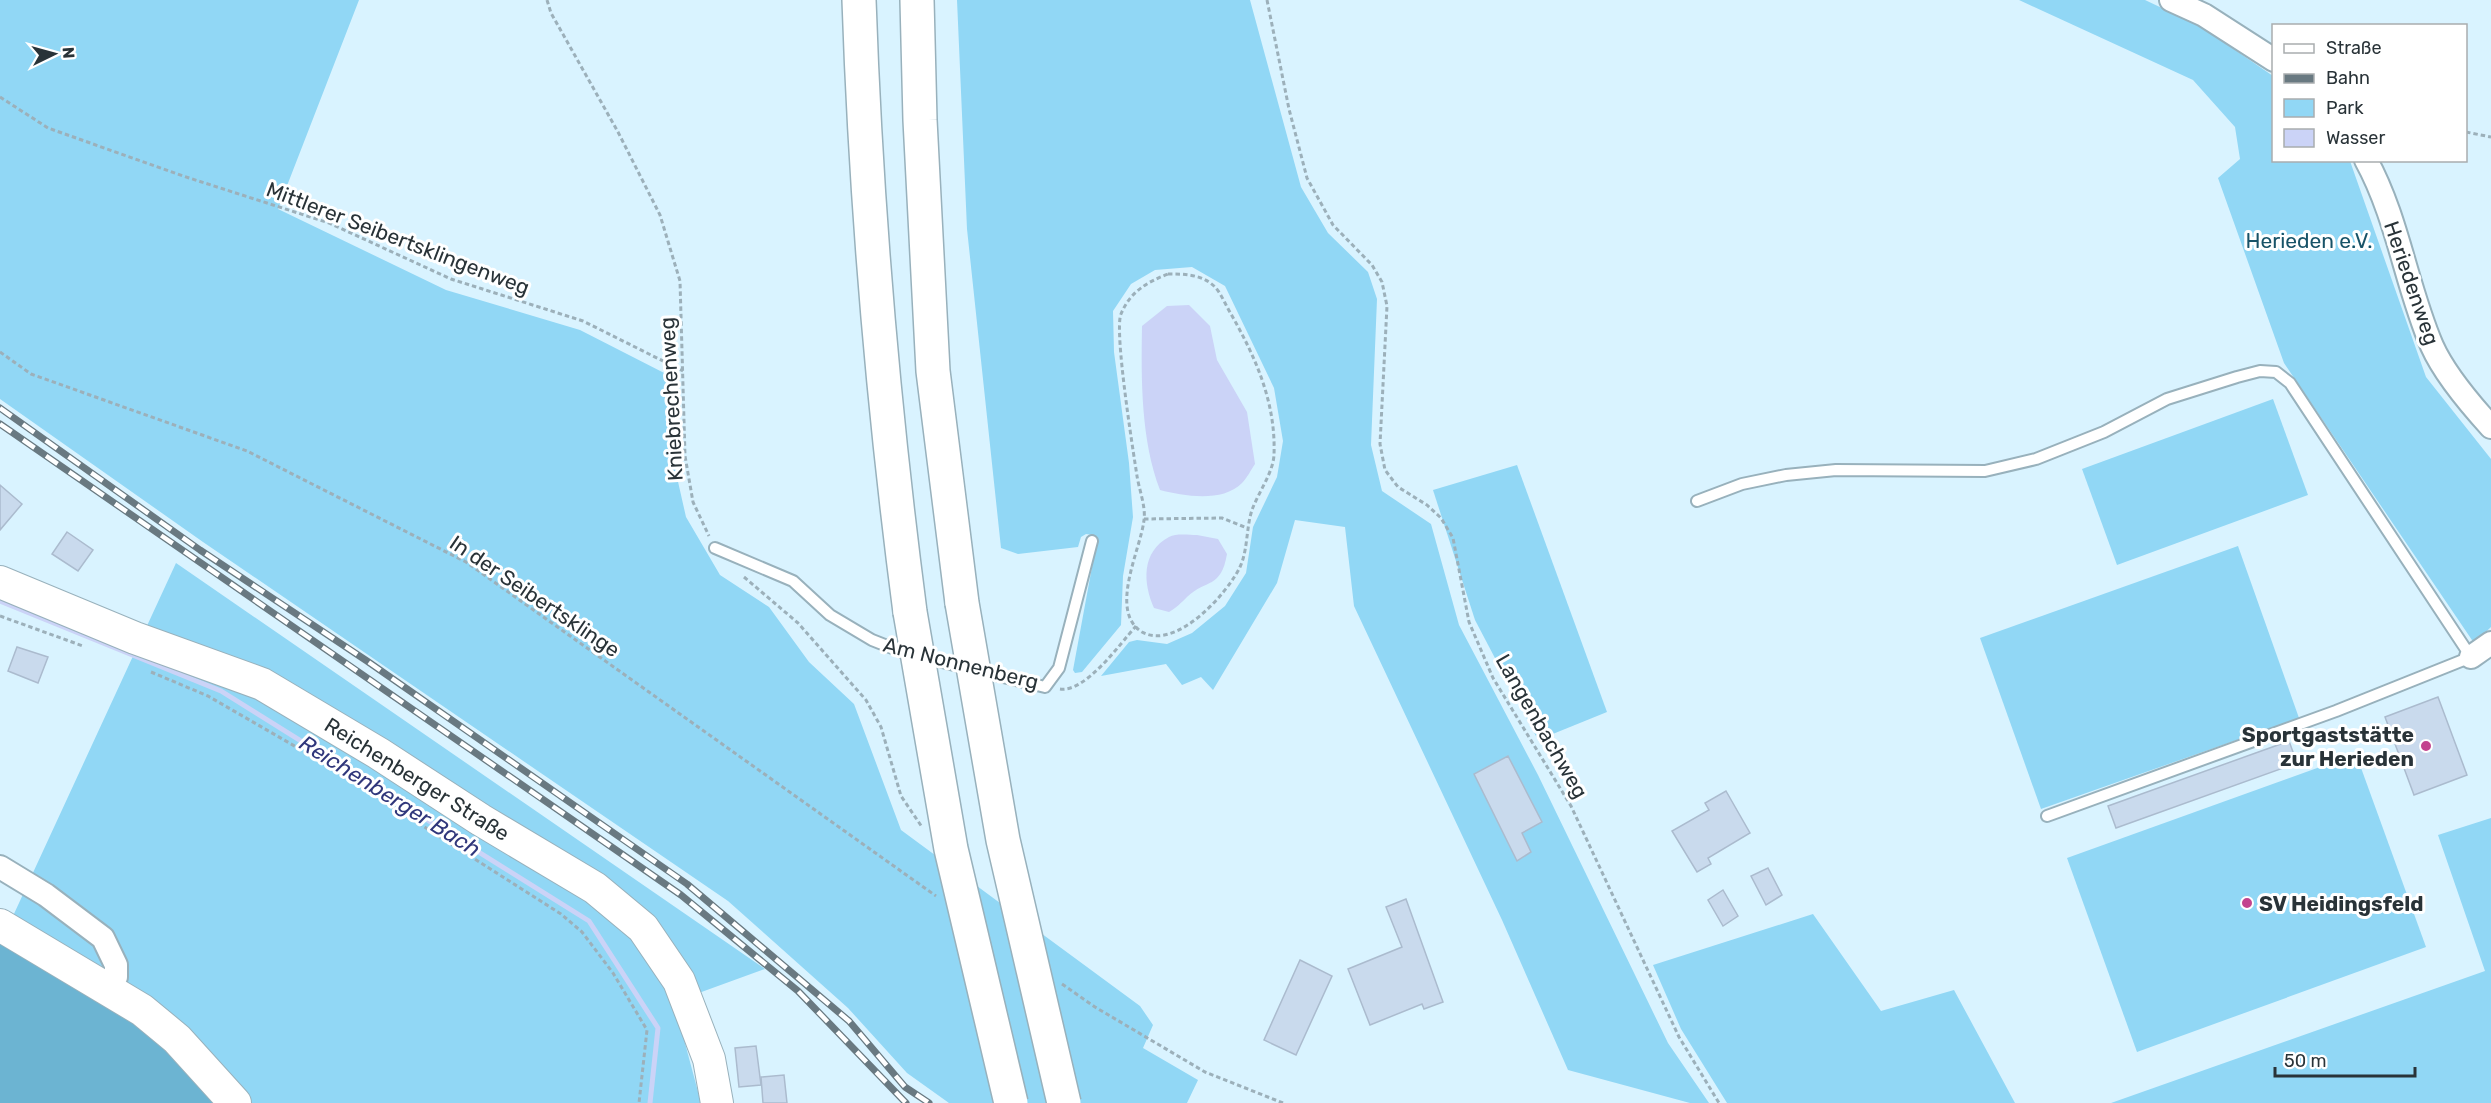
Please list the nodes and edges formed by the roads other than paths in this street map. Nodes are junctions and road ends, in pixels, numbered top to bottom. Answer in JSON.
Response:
{"nodes":[{"id":1,"x":859,"y":0,"type":"edge"},
{"id":2,"x":917,"y":0,"type":"edge"},
{"id":3,"x":2171,"y":0,"type":"edge"},
{"id":4,"x":2272,"y":59,"type":"edge"},
{"id":5,"x":2367,"y":162,"type":"edge"},
{"id":6,"x":2491,"y":427,"type":"edge"},
{"id":7,"x":1697,"y":501,"type":"dead end"},
{"id":8,"x":1092,"y":541,"type":"dead end"},
{"id":9,"x":715,"y":548,"type":"road end"},
{"id":10,"x":0,"y":582,"type":"edge"},
{"id":11,"x":2491,"y":643,"type":"edge"},
{"id":12,"x":2471,"y":657,"type":"junction"},
{"id":13,"x":2047,"y":816,"type":"dead end"},
{"id":14,"x":0,"y":867,"type":"edge"},
{"id":15,"x":0,"y":925,"type":"edge"},
{"id":16,"x":106,"y":986,"type":"junction"},
{"id":17,"x":235,"y":1103,"type":"edge"},
{"id":18,"x":717,"y":1103,"type":"edge"},
{"id":19,"x":1011,"y":1103,"type":"edge"},
{"id":20,"x":1064,"y":1103,"type":"edge"}],
"edges":[{"from":1,"to":19,"type":"highway","bridge":true},
{"from":2,"to":20,"type":"highway","bridge":true},
{"from":3,"to":4,"type":"street"},
{"from":5,"to":6,"type":"street","name":"Heriedenweg"},
{"from":7,"to":12,"type":"lane"},
{"from":8,"to":9,"type":"lane","name":"Am Nonnenberg"},
{"from":10,"to":18,"type":"main road","name":"Reichenberger Straße"},
{"from":11,"to":12,"type":"street"},
{"from":12,"to":13,"type":"lane"},
{"from":14,"to":16,"type":"street"},
{"from":15,"to":16,"type":"main road"},
{"from":16,"to":17,"type":"main road"}]}
